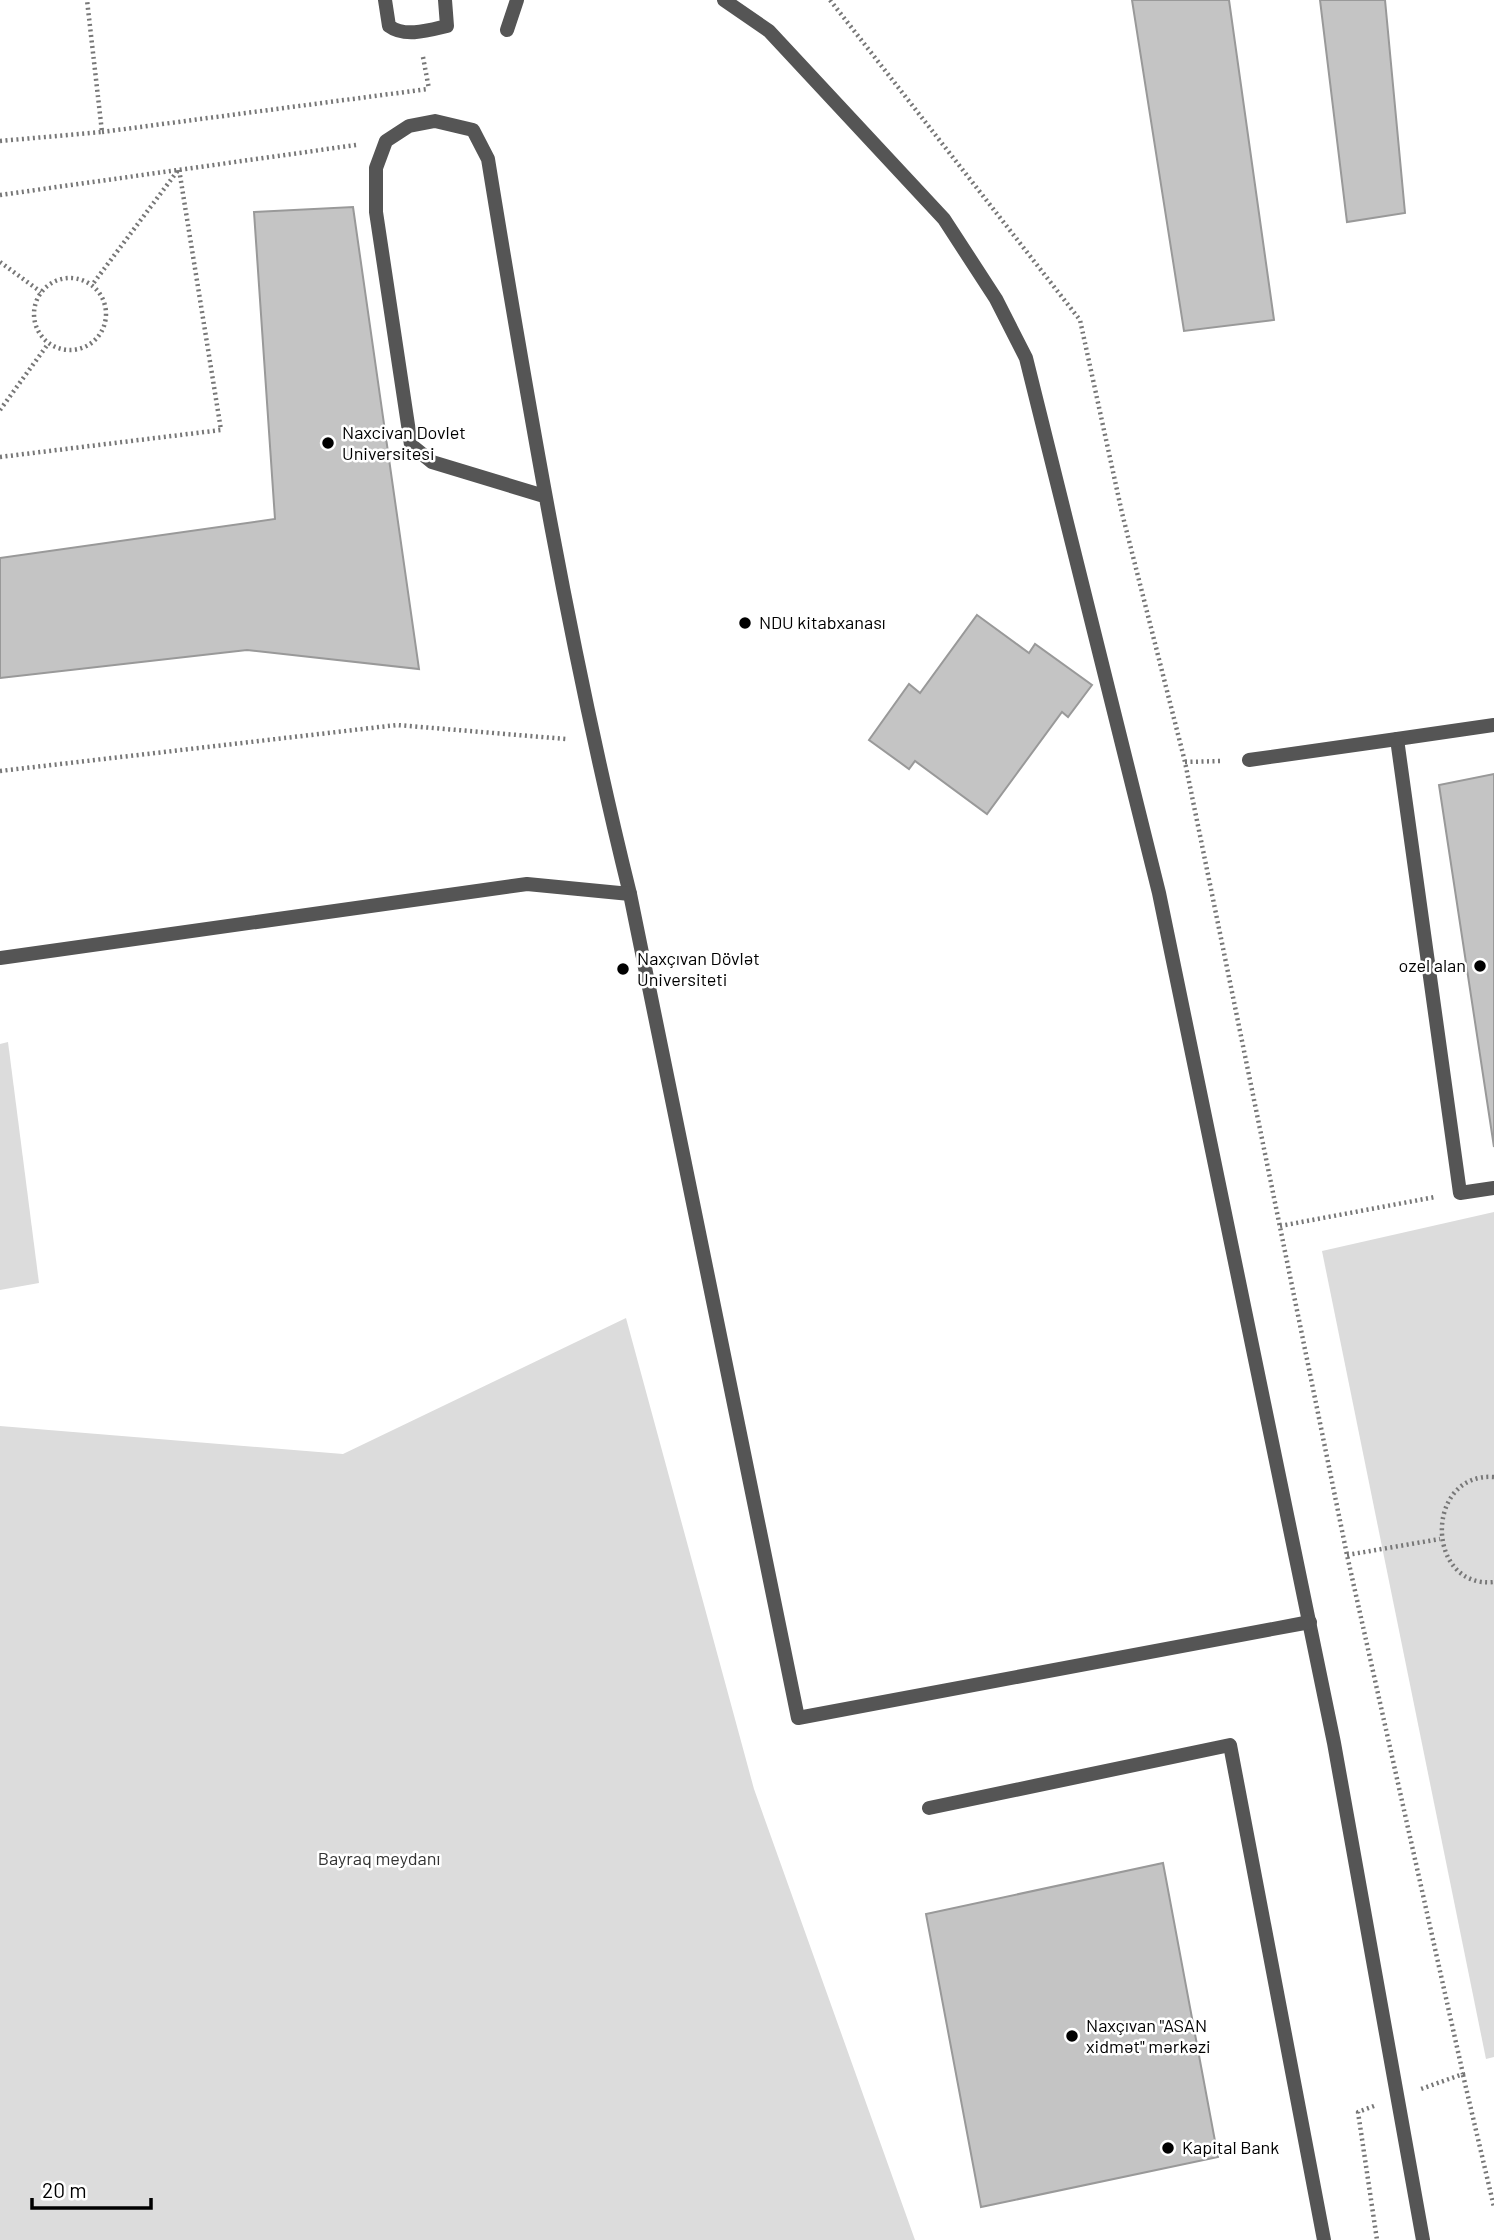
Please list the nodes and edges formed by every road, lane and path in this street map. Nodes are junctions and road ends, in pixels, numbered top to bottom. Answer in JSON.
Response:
{"nodes":[{"id":1,"x":87,"y":0,"type":"edge"},
{"id":2,"x":385,"y":0,"type":"edge"},
{"id":3,"x":445,"y":0,"type":"edge"},
{"id":4,"x":517,"y":0,"type":"edge"},
{"id":5,"x":724,"y":0,"type":"edge"},
{"id":6,"x":830,"y":0,"type":"edge"},
{"id":7,"x":507,"y":30,"type":"dead end"},
{"id":8,"x":419,"y":32,"type":"junction"},
{"id":9,"x":428,"y":89,"type":"junction"},
{"id":10,"x":435,"y":121,"type":"junction"},
{"id":11,"x":102,"y":132,"type":"junction"},
{"id":12,"x":0,"y":141,"type":"edge"},
{"id":13,"x":386,"y":141,"type":"junction"},
{"id":14,"x":179,"y":169,"type":"junction"},
{"id":15,"x":0,"y":195,"type":"edge"},
{"id":16,"x":0,"y":262,"type":"edge"},
{"id":17,"x":92,"y":285,"type":"junction"},
{"id":18,"x":40,"y":292,"type":"junction"},
{"id":19,"x":48,"y":344,"type":"junction"},
{"id":20,"x":0,"y":410,"type":"edge"},
{"id":21,"x":0,"y":457,"type":"edge"},
{"id":22,"x":544,"y":496,"type":"junction"},
{"id":23,"x":1494,"y":724,"type":"edge"},
{"id":24,"x":1396,"y":739,"type":"junction"},
{"id":25,"x":592,"y":741,"type":"junction"},
{"id":26,"x":1249,"y":760,"type":"joint"},
{"id":27,"x":1185,"y":762,"type":"junction"},
{"id":28,"x":0,"y":771,"type":"edge"},
{"id":29,"x":630,"y":894,"type":"junction"},
{"id":30,"x":0,"y":958,"type":"edge"},
{"id":31,"x":1494,"y":1188,"type":"edge"},
{"id":32,"x":1460,"y":1193,"type":"junction"},
{"id":33,"x":1280,"y":1226,"type":"junction"},
{"id":34,"x":1494,"y":1477,"type":"edge"},
{"id":35,"x":1440,"y":1539,"type":"junction"},
{"id":36,"x":1347,"y":1555,"type":"junction"},
{"id":37,"x":1494,"y":1582,"type":"edge"},
{"id":38,"x":1310,"y":1622,"type":"junction"},
{"id":39,"x":929,"y":1808,"type":"dead end"},
{"id":40,"x":1463,"y":2074,"type":"junction"},
{"id":41,"x":1397,"y":2097,"type":"junction"},
{"id":42,"x":1494,"y":2207,"type":"edge"},
{"id":43,"x":1324,"y":2240,"type":"edge"},
{"id":44,"x":1377,"y":2240,"type":"edge"},
{"id":45,"x":1423,"y":2240,"type":"edge"}],
"edges":[{"from":1,"to":11,"type":"path"},
{"from":2,"to":8,"type":"street"},
{"from":3,"to":8,"type":"street"},
{"from":4,"to":7,"type":"street"},
{"from":5,"to":38,"type":"street"},
{"from":6,"to":27,"type":"path"},
{"from":8,"to":9,"type":"path"},
{"from":9,"to":10,"type":"path"},
{"from":9,"to":11,"type":"path"},
{"from":10,"to":13,"type":"street"},
{"from":10,"to":22,"type":"street"},
{"from":11,"to":12,"type":"path"},
{"from":13,"to":14,"type":"path"},
{"from":13,"to":22,"type":"street"},
{"from":14,"to":15,"type":"path"},
{"from":14,"to":17,"type":"path"},
{"from":14,"to":21,"type":"path"},
{"from":16,"to":18,"type":"path"},
{"from":17,"to":18,"type":"path"},
{"from":17,"to":19,"type":"path"},
{"from":18,"to":19,"type":"path"},
{"from":19,"to":20,"type":"path"},
{"from":22,"to":25,"type":"street"},
{"from":23,"to":24,"type":"street"},
{"from":24,"to":26,"type":"street"},
{"from":24,"to":32,"type":"street"},
{"from":25,"to":28,"type":"path"},
{"from":25,"to":29,"type":"street"},
{"from":26,"to":27,"type":"path"},
{"from":27,"to":33,"type":"path"},
{"from":29,"to":30,"type":"street"},
{"from":29,"to":38,"type":"street"},
{"from":31,"to":32,"type":"street"},
{"from":32,"to":33,"type":"path"},
{"from":33,"to":36,"type":"path"},
{"from":34,"to":35,"type":"path"},
{"from":35,"to":36,"type":"path"},
{"from":35,"to":37,"type":"path"},
{"from":36,"to":40,"type":"path"},
{"from":38,"to":41,"type":"street"},
{"from":39,"to":43,"type":"street"},
{"from":40,"to":41,"type":"path"},
{"from":40,"to":42,"type":"path"},
{"from":41,"to":44,"type":"path"},
{"from":41,"to":45,"type":"street"}]}
